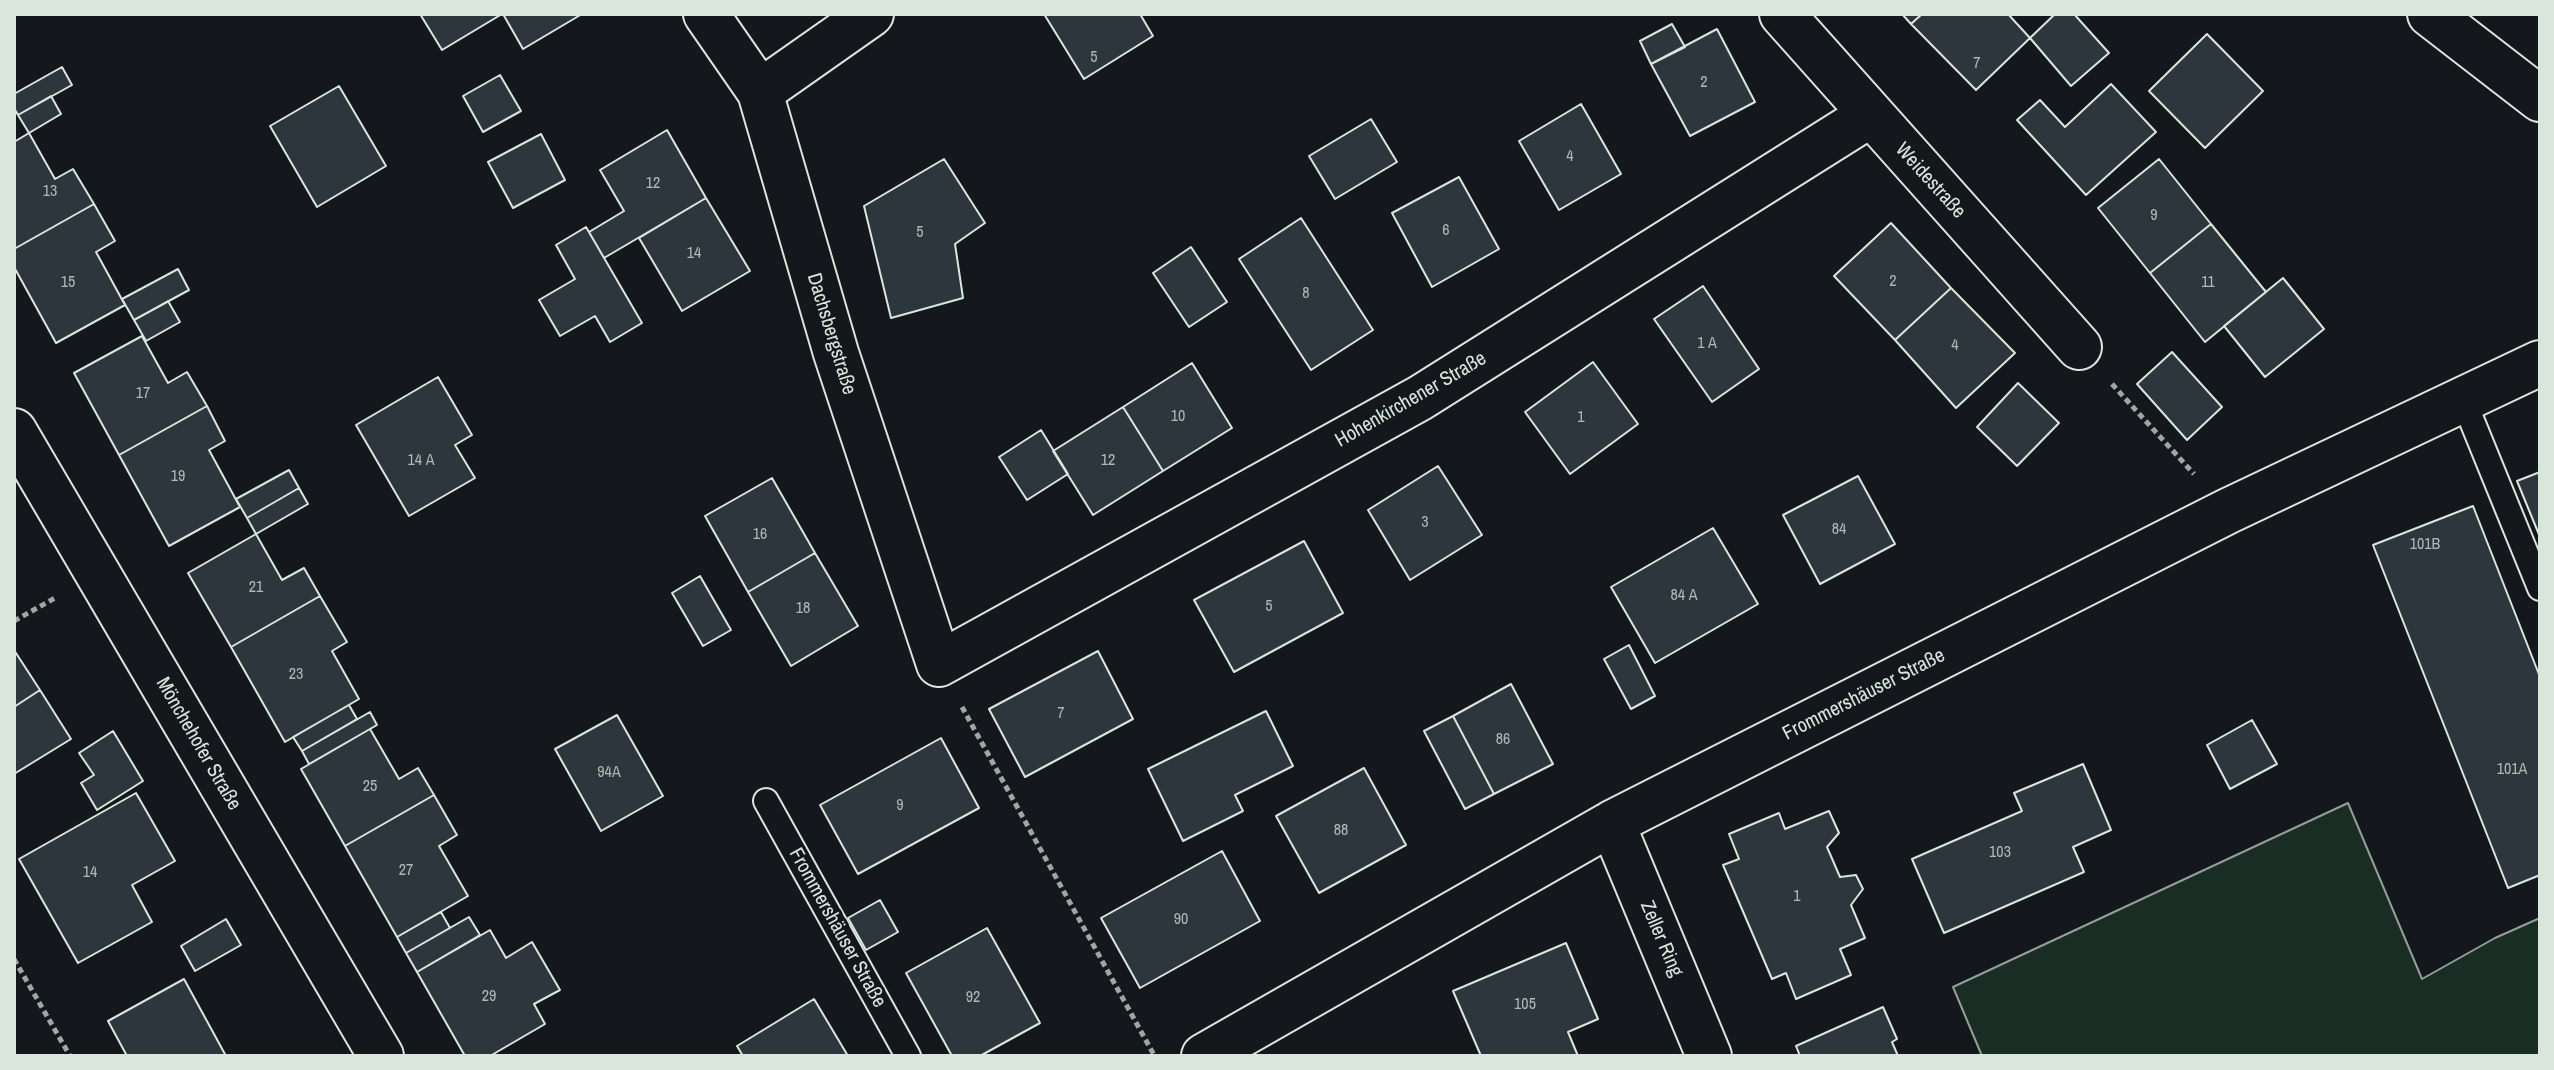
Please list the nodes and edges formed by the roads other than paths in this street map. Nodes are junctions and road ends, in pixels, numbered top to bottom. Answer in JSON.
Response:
{"nodes":[{"id":1,"x":706,"y":14,"type":"edge"},
{"id":2,"x":871,"y":14,"type":"edge"},
{"id":3,"x":1782,"y":14,"type":"edge"},
{"id":4,"x":2430,"y":14,"type":"edge"},
{"id":5,"x":760,"y":92,"type":"junction"},
{"id":6,"x":2540,"y":99,"type":"edge"},
{"id":7,"x":1870,"y":115,"type":"junction"},
{"id":8,"x":2079,"y":347,"type":"road end"},
{"id":9,"x":2540,"y":363,"type":"edge"},
{"id":10,"x":2463,"y":399,"type":"junction"},
{"id":11,"x":14,"y":431,"type":"edge"},
{"id":12,"x":2540,"y":588,"type":"edge"},
{"id":13,"x":939,"y":664,"type":"joint"},
{"id":14,"x":766,"y":801,"type":"dead end"},
{"id":15,"x":1612,"y":823,"type":"junction"},
{"id":16,"x":381,"y":1056,"type":"edge"},
{"id":17,"x":908,"y":1056,"type":"edge"},
{"id":18,"x":1204,"y":1056,"type":"edge"},
{"id":19,"x":1709,"y":1056,"type":"edge"}],
"edges":[{"from":1,"to":5,"type":"street","name":"Dachsbergstraße"},
{"from":2,"to":5,"type":"street"},
{"from":3,"to":7,"type":"street","name":"Weidestraße"},
{"from":4,"to":6,"type":"street"},
{"from":5,"to":13,"type":"street","name":"Dachsbergstraße"},
{"from":7,"to":8,"type":"street","name":"Weidestraße"},
{"from":7,"to":13,"type":"street","name":"Hohenkirchener Straße"},
{"from":9,"to":10,"type":"street","name":"Frommershäuser Straße"},
{"from":10,"to":12,"type":"lane"},
{"from":10,"to":15,"type":"street","name":"Frommershäuser Straße"},
{"from":11,"to":16,"type":"street","name":"Mönchehofer Straße"},
{"from":14,"to":17,"type":"lane","name":"Frommershäuser Straße"},
{"from":15,"to":18,"type":"street","name":"Frommershäuser Straße"},
{"from":15,"to":19,"type":"street","name":"Zeller Ring"}]}
